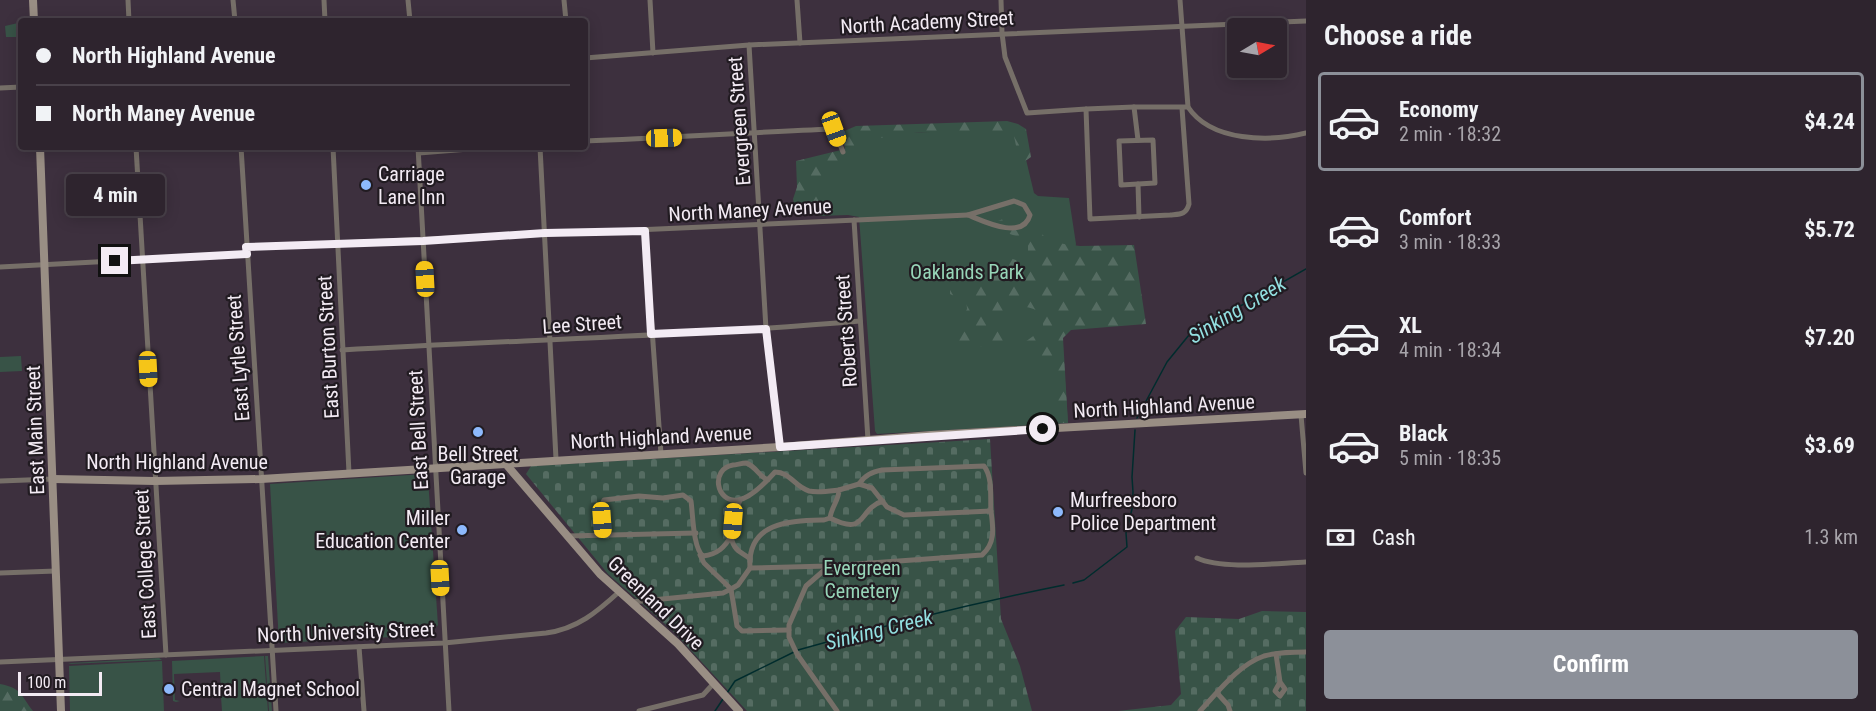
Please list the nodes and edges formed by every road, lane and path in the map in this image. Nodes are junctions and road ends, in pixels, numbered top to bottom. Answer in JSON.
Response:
{"nodes":[{"id":1,"x":33,"y":0,"type":"edge"},
{"id":2,"x":128,"y":0,"type":"edge"},
{"id":3,"x":233,"y":0,"type":"edge"},
{"id":4,"x":324,"y":0,"type":"edge"},
{"id":5,"x":408,"y":0,"type":"edge"},
{"id":6,"x":564,"y":0,"type":"edge"},
{"id":7,"x":650,"y":0,"type":"edge"},
{"id":8,"x":797,"y":0,"type":"edge"},
{"id":9,"x":1001,"y":0,"type":"edge"},
{"id":10,"x":1180,"y":0,"type":"edge"},
{"id":11,"x":34,"y":18,"type":"edge"},
{"id":12,"x":129,"y":18,"type":"edge"},
{"id":13,"x":234,"y":18,"type":"edge"},
{"id":14,"x":325,"y":18,"type":"edge"},
{"id":15,"x":410,"y":18,"type":"edge"},
{"id":16,"x":567,"y":18,"type":"edge"},
{"id":17,"x":1306,"y":21,"type":"edge"},
{"id":18,"x":1182,"y":27,"type":"junction"},
{"id":19,"x":1002,"y":33,"type":"junction"},
{"id":20,"x":800,"y":43,"type":"junction"},
{"id":21,"x":749,"y":45,"type":"junction"},
{"id":22,"x":653,"y":53,"type":"junction"},
{"id":23,"x":588,"y":58,"type":"edge"},
{"id":24,"x":18,"y":87,"type":"edge"},
{"id":25,"x":0,"y":88,"type":"edge"},
{"id":26,"x":1134,"y":107,"type":"junction"},
{"id":27,"x":1185,"y":107,"type":"junction"},
{"id":28,"x":1086,"y":110,"type":"junction"},
{"id":29,"x":754,"y":132,"type":"junction"},
{"id":30,"x":1306,"y":133,"type":"edge"},
{"id":31,"x":1138,"y":140,"type":"junction"},
{"id":32,"x":588,"y":141,"type":"edge"},
{"id":33,"x":40,"y":150,"type":"edge"},
{"id":34,"x":136,"y":150,"type":"edge"},
{"id":35,"x":241,"y":150,"type":"edge"},
{"id":36,"x":333,"y":150,"type":"edge"},
{"id":37,"x":418,"y":150,"type":"edge"},
{"id":38,"x":540,"y":150,"type":"edge"},
{"id":39,"x":843,"y":152,"type":"dead end"},
{"id":40,"x":1138,"y":184,"type":"junction"},
{"id":41,"x":968,"y":215,"type":"junction"},
{"id":42,"x":1138,"y":217,"type":"junction"},
{"id":43,"x":854,"y":220,"type":"junction"},
{"id":44,"x":761,"y":223,"type":"junction"},
{"id":45,"x":645,"y":231,"type":"junction"},
{"id":46,"x":545,"y":233,"type":"junction"},
{"id":47,"x":423,"y":241,"type":"junction"},
{"id":48,"x":338,"y":244,"type":"junction"},
{"id":49,"x":247,"y":250,"type":"junction"},
{"id":50,"x":142,"y":259,"type":"junction"},
{"id":51,"x":46,"y":265,"type":"junction"},
{"id":52,"x":0,"y":267,"type":"edge"},
{"id":53,"x":860,"y":321,"type":"junction"},
{"id":54,"x":766,"y":329,"type":"junction"},
{"id":55,"x":651,"y":334,"type":"junction"},
{"id":56,"x":550,"y":341,"type":"junction"},
{"id":57,"x":428,"y":346,"type":"junction"},
{"id":58,"x":342,"y":350,"type":"junction"},
{"id":59,"x":1303,"y":414,"type":"edge"},
{"id":60,"x":868,"y":440,"type":"junction"},
{"id":61,"x":780,"y":447,"type":"junction"},
{"id":62,"x":661,"y":454,"type":"junction"},
{"id":63,"x":556,"y":459,"type":"junction"},
{"id":64,"x":505,"y":463,"type":"junction"},
{"id":65,"x":434,"y":468,"type":"junction"},
{"id":66,"x":349,"y":473,"type":"junction"},
{"id":67,"x":1306,"y":473,"type":"edge"},
{"id":68,"x":53,"y":479,"type":"junction"},
{"id":69,"x":261,"y":479,"type":"junction"},
{"id":70,"x":768,"y":480,"type":"junction"},
{"id":71,"x":0,"y":481,"type":"edge"},
{"id":72,"x":155,"y":482,"type":"junction"},
{"id":73,"x":859,"y":484,"type":"junction"},
{"id":74,"x":839,"y":490,"type":"junction"},
{"id":75,"x":740,"y":500,"type":"junction"},
{"id":76,"x":883,"y":501,"type":"junction"},
{"id":77,"x":991,"y":511,"type":"junction"},
{"id":78,"x":830,"y":518,"type":"junction"},
{"id":79,"x":696,"y":533,"type":"junction"},
{"id":80,"x":603,"y":535,"type":"junction"},
{"id":81,"x":732,"y":535,"type":"junction"},
{"id":82,"x":567,"y":536,"type":"junction"},
{"id":83,"x":726,"y":545,"type":"junction"},
{"id":84,"x":734,"y":545,"type":"junction"},
{"id":85,"x":700,"y":553,"type":"junction"},
{"id":86,"x":1197,"y":558,"type":"dead end"},
{"id":87,"x":750,"y":559,"type":"junction"},
{"id":88,"x":1306,"y":562,"type":"edge"},
{"id":89,"x":829,"y":566,"type":"junction"},
{"id":90,"x":750,"y":568,"type":"junction"},
{"id":91,"x":56,"y":571,"type":"junction"},
{"id":92,"x":0,"y":573,"type":"edge"},
{"id":93,"x":731,"y":589,"type":"junction"},
{"id":94,"x":620,"y":591,"type":"junction"},
{"id":95,"x":632,"y":602,"type":"junction"},
{"id":96,"x":789,"y":630,"type":"junction"},
{"id":97,"x":444,"y":643,"type":"junction"},
{"id":98,"x":359,"y":647,"type":"junction"},
{"id":99,"x":271,"y":650,"type":"junction"},
{"id":100,"x":1306,"y":652,"type":"edge"},
{"id":101,"x":1276,"y":654,"type":"junction"},
{"id":102,"x":166,"y":655,"type":"junction"},
{"id":103,"x":60,"y":660,"type":"junction"},
{"id":104,"x":0,"y":662,"type":"edge"},
{"id":105,"x":1280,"y":682,"type":"dead end"},
{"id":106,"x":714,"y":683,"type":"junction"},
{"id":107,"x":1217,"y":693,"type":"junction"},
{"id":108,"x":62,"y":711,"type":"edge"},
{"id":109,"x":276,"y":711,"type":"edge"},
{"id":110,"x":364,"y":711,"type":"edge"},
{"id":111,"x":449,"y":711,"type":"edge"},
{"id":112,"x":639,"y":711,"type":"edge"},
{"id":113,"x":739,"y":711,"type":"edge"},
{"id":114,"x":837,"y":711,"type":"edge"},
{"id":115,"x":1200,"y":711,"type":"edge"},
{"id":116,"x":1230,"y":711,"type":"edge"}],
"edges":[{"from":1,"to":11,"type":"street"},
{"from":2,"to":12,"type":"street"},
{"from":3,"to":13,"type":"street"},
{"from":4,"to":14,"type":"street"},
{"from":5,"to":15,"type":"street"},
{"from":6,"to":16,"type":"street"},
{"from":7,"to":22,"type":"street"},
{"from":8,"to":20,"type":"street"},
{"from":9,"to":19,"type":"street"},
{"from":10,"to":18,"type":"street"},
{"from":17,"to":18,"type":"street","name":"North Academy Street"},
{"from":18,"to":19,"type":"street","name":"North Academy Street"},
{"from":18,"to":27,"type":"street"},
{"from":19,"to":20,"type":"street","name":"North Academy Street"},
{"from":19,"to":28,"type":"street"},
{"from":20,"to":21,"type":"street","name":"North Academy Street"},
{"from":21,"to":22,"type":"street","name":"North Academy Street"},
{"from":21,"to":29,"type":"street","name":"Evergreen Street"},
{"from":22,"to":23,"type":"street","name":"North Academy Street"},
{"from":24,"to":25,"type":"street"},
{"from":26,"to":27,"type":"street"},
{"from":26,"to":28,"type":"street"},
{"from":26,"to":31,"type":"street"},
{"from":27,"to":30,"type":"street"},
{"from":27,"to":42,"type":"street"},
{"from":28,"to":42,"type":"street"},
{"from":29,"to":32,"type":"street"},
{"from":29,"to":39,"type":"street"},
{"from":29,"to":44,"type":"street","name":"Evergreen Street"},
{"from":31,"to":40,"type":"street"},
{"from":31,"to":40,"type":"street"},
{"from":33,"to":51,"type":"street","name":"East Main Street"},
{"from":34,"to":50,"type":"street","name":"East College Street"},
{"from":35,"to":49,"type":"street","name":"East Lytle Street"},
{"from":36,"to":48,"type":"street","name":"East Burton Street"},
{"from":37,"to":47,"type":"street","name":"East Bell Street"},
{"from":38,"to":46,"type":"street"},
{"from":40,"to":42,"type":"street"},
{"from":41,"to":41,"type":"street"},
{"from":41,"to":43,"type":"street","name":"North Maney Avenue"},
{"from":43,"to":44,"type":"street","name":"North Maney Avenue"},
{"from":43,"to":53,"type":"street","name":"Roberts Street"},
{"from":44,"to":45,"type":"street","name":"North Maney Avenue"},
{"from":44,"to":54,"type":"street","name":"Evergreen Street"},
{"from":45,"to":46,"type":"street","name":"North Maney Avenue"},
{"from":45,"to":55,"type":"street"},
{"from":46,"to":47,"type":"street","name":"North Maney Avenue"},
{"from":46,"to":56,"type":"street"},
{"from":47,"to":48,"type":"street","name":"North Maney Avenue"},
{"from":47,"to":57,"type":"street","name":"East Bell Street"},
{"from":48,"to":49,"type":"street","name":"North Maney Avenue"},
{"from":48,"to":58,"type":"street","name":"East Burton Street"},
{"from":49,"to":50,"type":"street","name":"North Maney Avenue"},
{"from":49,"to":69,"type":"street","name":"East Lytle Street"},
{"from":50,"to":51,"type":"street","name":"North Maney Avenue"},
{"from":50,"to":72,"type":"street","name":"East College Street"},
{"from":51,"to":52,"type":"street","name":"North Maney Avenue"},
{"from":51,"to":68,"type":"street","name":"East Main Street"},
{"from":53,"to":54,"type":"street","name":"Lee Street"},
{"from":53,"to":60,"type":"street","name":"Roberts Street"},
{"from":54,"to":55,"type":"street","name":"Lee Street"},
{"from":54,"to":61,"type":"street","name":"Evergreen Street"},
{"from":55,"to":56,"type":"street","name":"Lee Street"},
{"from":55,"to":62,"type":"street"},
{"from":56,"to":57,"type":"street","name":"Lee Street"},
{"from":56,"to":63,"type":"street"},
{"from":57,"to":58,"type":"street","name":"Lee Street"},
{"from":57,"to":65,"type":"street","name":"East Bell Street"},
{"from":58,"to":66,"type":"street","name":"East Burton Street"},
{"from":59,"to":60,"type":"street","name":"North Highland Avenue"},
{"from":59,"to":67,"type":"street"},
{"from":60,"to":61,"type":"street","name":"North Highland Avenue"},
{"from":61,"to":62,"type":"street","name":"North Highland Avenue"},
{"from":62,"to":63,"type":"street","name":"North Highland Avenue"},
{"from":63,"to":64,"type":"street","name":"North Highland Avenue"},
{"from":64,"to":65,"type":"street","name":"North Highland Avenue"},
{"from":64,"to":82,"type":"street","name":"Greenland Drive"},
{"from":65,"to":66,"type":"street","name":"North Highland Avenue"},
{"from":65,"to":97,"type":"street","name":"East Bell Street"},
{"from":66,"to":69,"type":"street","name":"North Highland Avenue"},
{"from":68,"to":71,"type":"street"},
{"from":68,"to":72,"type":"street","name":"North Highland Avenue"},
{"from":68,"to":91,"type":"street","name":"East Main Street"},
{"from":69,"to":72,"type":"street","name":"North Highland Avenue"},
{"from":69,"to":99,"type":"street","name":"East Lytle Street"},
{"from":70,"to":74,"type":"street"},
{"from":70,"to":75,"type":"street"},
{"from":70,"to":75,"type":"street"},
{"from":72,"to":102,"type":"street","name":"East College Street"},
{"from":73,"to":74,"type":"street"},
{"from":73,"to":76,"type":"street"},
{"from":73,"to":77,"type":"street"},
{"from":74,"to":78,"type":"street"},
{"from":75,"to":81,"type":"street"},
{"from":76,"to":77,"type":"street"},
{"from":76,"to":78,"type":"street"},
{"from":77,"to":89,"type":"street"},
{"from":78,"to":87,"type":"street"},
{"from":79,"to":80,"type":"street"},
{"from":79,"to":80,"type":"street"},
{"from":79,"to":85,"type":"street"},
{"from":80,"to":82,"type":"street"},
{"from":81,"to":83,"type":"street"},
{"from":81,"to":84,"type":"street"},
{"from":82,"to":94,"type":"street","name":"Greenland Drive"},
{"from":83,"to":84,"type":"street"},
{"from":83,"to":85,"type":"street"},
{"from":84,"to":87,"type":"street"},
{"from":85,"to":93,"type":"street"},
{"from":86,"to":88,"type":"street"},
{"from":87,"to":90,"type":"street"},
{"from":89,"to":90,"type":"street"},
{"from":89,"to":96,"type":"street"},
{"from":90,"to":93,"type":"street"},
{"from":91,"to":92,"type":"street"},
{"from":91,"to":103,"type":"street","name":"East Main Street"},
{"from":93,"to":95,"type":"street"},
{"from":93,"to":96,"type":"street"},
{"from":94,"to":95,"type":"street","name":"Greenland Drive"},
{"from":94,"to":97,"type":"street","name":"North University Street"},
{"from":95,"to":106,"type":"street","name":"Greenland Drive"},
{"from":96,"to":114,"type":"street"},
{"from":97,"to":98,"type":"street","name":"North University Street"},
{"from":97,"to":111,"type":"street","name":"East Bell Street"},
{"from":98,"to":99,"type":"street","name":"North University Street"},
{"from":98,"to":110,"type":"street"},
{"from":99,"to":102,"type":"street","name":"North University Street"},
{"from":99,"to":109,"type":"street","name":"East Lytle Street"},
{"from":100,"to":101,"type":"street"},
{"from":101,"to":105,"type":"street"},
{"from":101,"to":107,"type":"street"},
{"from":102,"to":103,"type":"street","name":"North University Street"},
{"from":103,"to":104,"type":"street","name":"North University Street"},
{"from":103,"to":108,"type":"street","name":"East Main Street"},
{"from":106,"to":112,"type":"street"},
{"from":106,"to":113,"type":"street","name":"Greenland Drive"},
{"from":107,"to":115,"type":"street"},
{"from":107,"to":116,"type":"street"}]}
